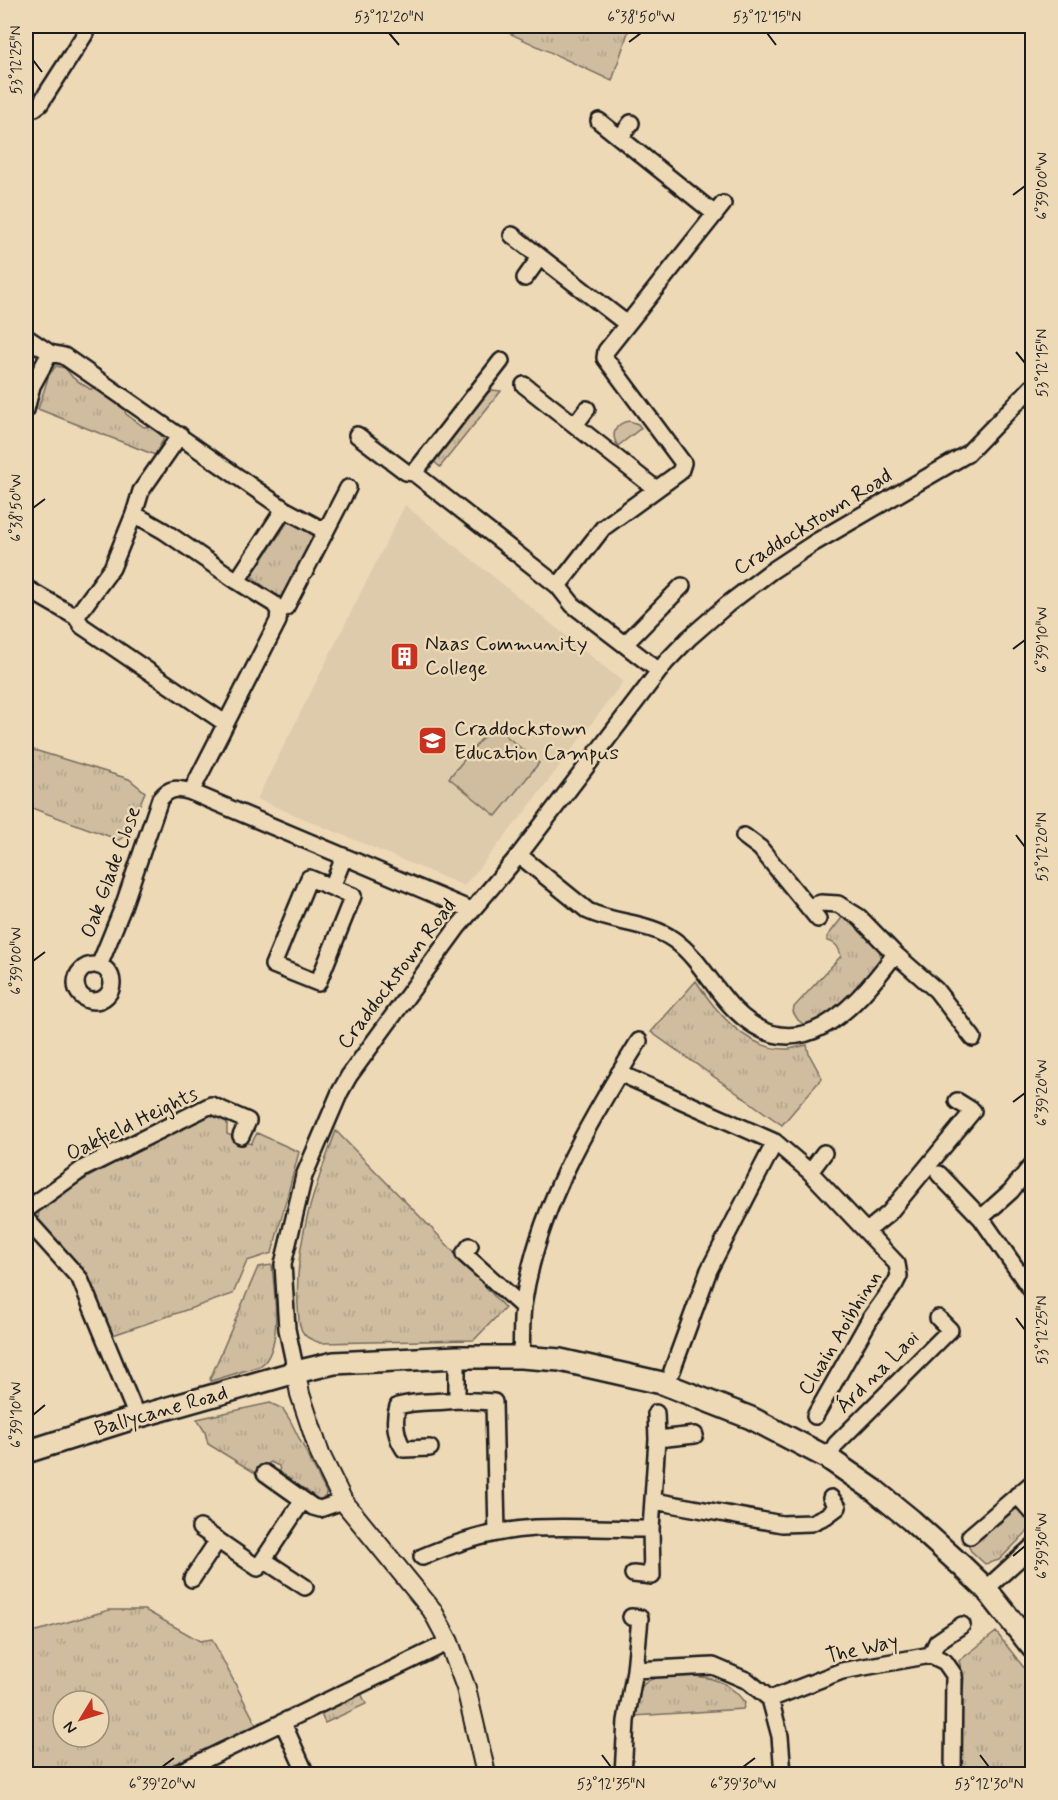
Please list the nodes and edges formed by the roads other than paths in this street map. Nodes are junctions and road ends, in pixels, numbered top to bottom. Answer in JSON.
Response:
{"nodes":[{"id":1,"x":85,"y":34,"type":"dead end"},
{"id":2,"x":26,"y":108,"type":"edge"},
{"id":3,"x":599,"y":121,"type":"dead end"},
{"id":4,"x":631,"y":123,"type":"dead end"},
{"id":5,"x":620,"y":138,"type":"junction"},
{"id":6,"x":512,"y":235,"type":"dead end"},
{"id":7,"x":540,"y":257,"type":"junction"},
{"id":8,"x":525,"y":278,"type":"dead end"},
{"id":9,"x":627,"y":324,"type":"junction"},
{"id":10,"x":26,"y":337,"type":"edge"},
{"id":11,"x":50,"y":353,"type":"junction"},
{"id":12,"x":501,"y":361,"type":"dead end"},
{"id":13,"x":524,"y":385,"type":"dead end"},
{"id":14,"x":1032,"y":387,"type":"edge"},
{"id":15,"x":587,"y":409,"type":"dead end"},
{"id":16,"x":26,"y":410,"type":"edge"},
{"id":17,"x":575,"y":425,"type":"junction"},
{"id":18,"x":180,"y":435,"type":"junction"},
{"id":19,"x":357,"y":435,"type":"dead end"},
{"id":20,"x":414,"y":473,"type":"junction"},
{"id":21,"x":348,"y":488,"type":"dead end"},
{"id":22,"x":657,"y":489,"type":"junction"},
{"id":23,"x":284,"y":509,"type":"junction"},
{"id":24,"x":134,"y":514,"type":"junction"},
{"id":25,"x":325,"y":531,"type":"junction"},
{"id":26,"x":237,"y":581,"type":"junction"},
{"id":27,"x":558,"y":586,"type":"junction"},
{"id":28,"x":682,"y":586,"type":"dead end"},
{"id":29,"x":26,"y":588,"type":"edge"},
{"id":30,"x":279,"y":611,"type":"junction"},
{"id":31,"x":76,"y":616,"type":"junction"},
{"id":32,"x":625,"y":644,"type":"junction"},
{"id":33,"x":659,"y":671,"type":"junction"},
{"id":34,"x":225,"y":723,"type":"junction"},
{"id":35,"x":191,"y":792,"type":"junction"},
{"id":36,"x":744,"y":836,"type":"dead end"},
{"id":37,"x":519,"y":855,"type":"junction"},
{"id":38,"x":344,"y":856,"type":"junction"},
{"id":39,"x":332,"y":888,"type":"junction"},
{"id":40,"x":808,"y":907,"type":"junction"},
{"id":41,"x":471,"y":910,"type":"junction"},
{"id":42,"x":818,"y":919,"type":"dead end"},
{"id":43,"x":895,"y":954,"type":"junction"},
{"id":44,"x":99,"y":966,"type":"dead end"},
{"id":45,"x":973,"y":1038,"type":"dead end"},
{"id":46,"x":639,"y":1041,"type":"dead end"},
{"id":47,"x":619,"y":1073,"type":"junction"},
{"id":48,"x":957,"y":1101,"type":"dead end"},
{"id":49,"x":241,"y":1136,"type":"dead end"},
{"id":50,"x":775,"y":1142,"type":"junction"},
{"id":51,"x":824,"y":1153,"type":"dead end"},
{"id":52,"x":1032,"y":1165,"type":"edge"},
{"id":53,"x":810,"y":1172,"type":"junction"},
{"id":54,"x":939,"y":1174,"type":"dead end"},
{"id":55,"x":26,"y":1210,"type":"edge"},
{"id":56,"x":981,"y":1218,"type":"junction"},
{"id":57,"x":26,"y":1219,"type":"edge"},
{"id":58,"x":867,"y":1231,"type":"junction"},
{"id":59,"x":467,"y":1250,"type":"dead end"},
{"id":60,"x":1032,"y":1291,"type":"edge"},
{"id":61,"x":523,"y":1307,"type":"junction"},
{"id":62,"x":938,"y":1318,"type":"dead end"},
{"id":63,"x":457,"y":1357,"type":"junction"},
{"id":64,"x":521,"y":1357,"type":"junction"},
{"id":65,"x":672,"y":1371,"type":"dead end"},
{"id":66,"x":296,"y":1372,"type":"junction"},
{"id":67,"x":457,"y":1400,"type":"junction"},
{"id":68,"x":656,"y":1413,"type":"dead end"},
{"id":69,"x":815,"y":1416,"type":"dead end"},
{"id":70,"x":137,"y":1417,"type":"junction"},
{"id":71,"x":695,"y":1434,"type":"dead end"},
{"id":72,"x":657,"y":1440,"type":"junction"},
{"id":73,"x":430,"y":1448,"type":"dead end"},
{"id":74,"x":26,"y":1452,"type":"edge"},
{"id":75,"x":828,"y":1458,"type":"junction"},
{"id":76,"x":265,"y":1473,"type":"dead end"},
{"id":77,"x":1032,"y":1482,"type":"edge"},
{"id":78,"x":1017,"y":1495,"type":"junction"},
{"id":79,"x":831,"y":1498,"type":"dead end"},
{"id":80,"x":303,"y":1500,"type":"junction"},
{"id":81,"x":342,"y":1501,"type":"junction"},
{"id":82,"x":654,"y":1501,"type":"junction"},
{"id":83,"x":1032,"y":1512,"type":"edge"},
{"id":84,"x":201,"y":1528,"type":"dead end"},
{"id":85,"x":651,"y":1529,"type":"junction"},
{"id":86,"x":498,"y":1533,"type":"junction"},
{"id":87,"x":970,"y":1536,"type":"dead end"},
{"id":88,"x":218,"y":1540,"type":"junction"},
{"id":89,"x":1032,"y":1547,"type":"edge"},
{"id":90,"x":422,"y":1557,"type":"dead end"},
{"id":91,"x":264,"y":1560,"type":"junction"},
{"id":92,"x":633,"y":1574,"type":"dead end"},
{"id":93,"x":192,"y":1579,"type":"dead end"},
{"id":94,"x":305,"y":1587,"type":"dead end"},
{"id":95,"x":986,"y":1589,"type":"junction"},
{"id":96,"x":631,"y":1617,"type":"dead end"},
{"id":97,"x":962,"y":1625,"type":"dead end"},
{"id":98,"x":449,"y":1641,"type":"junction"},
{"id":99,"x":1032,"y":1647,"type":"edge"},
{"id":100,"x":931,"y":1655,"type":"junction"},
{"id":101,"x":635,"y":1670,"type":"junction"},
{"id":102,"x":770,"y":1699,"type":"junction"},
{"id":103,"x":283,"y":1724,"type":"junction"},
{"id":104,"x":175,"y":1774,"type":"edge"},
{"id":105,"x":306,"y":1774,"type":"edge"},
{"id":106,"x":486,"y":1774,"type":"edge"},
{"id":107,"x":623,"y":1774,"type":"edge"},
{"id":108,"x":783,"y":1774,"type":"edge"},
{"id":109,"x":952,"y":1774,"type":"edge"}],
"edges":[{"from":1,"to":2,"type":"street"},
{"from":3,"to":5,"type":"street"},
{"from":4,"to":5,"type":"street"},
{"from":5,"to":9,"type":"street"},
{"from":6,"to":7,"type":"street"},
{"from":7,"to":8,"type":"street"},
{"from":7,"to":9,"type":"street"},
{"from":9,"to":22,"type":"street"},
{"from":10,"to":11,"type":"street"},
{"from":11,"to":16,"type":"street"},
{"from":11,"to":18,"type":"street"},
{"from":12,"to":20,"type":"street"},
{"from":13,"to":17,"type":"street"},
{"from":14,"to":33,"type":"street","name":"Craddockstown Road"},
{"from":15,"to":17,"type":"street"},
{"from":17,"to":22,"type":"street"},
{"from":18,"to":23,"type":"street"},
{"from":18,"to":24,"type":"street"},
{"from":19,"to":20,"type":"street"},
{"from":20,"to":27,"type":"street"},
{"from":21,"to":25,"type":"street"},
{"from":22,"to":27,"type":"street"},
{"from":23,"to":25,"type":"street"},
{"from":23,"to":26,"type":"street"},
{"from":24,"to":26,"type":"street"},
{"from":24,"to":31,"type":"street"},
{"from":25,"to":30,"type":"street"},
{"from":26,"to":30,"type":"street"},
{"from":27,"to":32,"type":"street"},
{"from":28,"to":32,"type":"street"},
{"from":29,"to":31,"type":"street"},
{"from":30,"to":34,"type":"street"},
{"from":31,"to":34,"type":"street"},
{"from":32,"to":33,"type":"street"},
{"from":33,"to":37,"type":"street","name":"Craddockstown Road"},
{"from":34,"to":35,"type":"street"},
{"from":35,"to":38,"type":"street"},
{"from":35,"to":44,"type":"street","name":"Oak Glade Close"},
{"from":36,"to":40,"type":"street"},
{"from":37,"to":41,"type":"street","name":"Craddockstown Road"},
{"from":37,"to":43,"type":"street"},
{"from":38,"to":39,"type":"street"},
{"from":38,"to":41,"type":"street"},
{"from":39,"to":39,"type":"street"},
{"from":40,"to":42,"type":"street"},
{"from":40,"to":43,"type":"street"},
{"from":41,"to":66,"type":"street","name":"Craddockstown Road"},
{"from":43,"to":45,"type":"street"},
{"from":46,"to":47,"type":"street"},
{"from":47,"to":50,"type":"street","name":"Cluain Aoibhinn"},
{"from":47,"to":61,"type":"street"},
{"from":48,"to":58,"type":"street"},
{"from":49,"to":55,"type":"street","name":"Oakfield Heights"},
{"from":50,"to":53,"type":"street","name":"Cluain Aoibhinn"},
{"from":50,"to":65,"type":"street"},
{"from":51,"to":53,"type":"street"},
{"from":52,"to":56,"type":"street"},
{"from":53,"to":58,"type":"street","name":"Cluain Aoibhinn"},
{"from":54,"to":56,"type":"street"},
{"from":56,"to":60,"type":"street"},
{"from":57,"to":70,"type":"street"},
{"from":58,"to":69,"type":"street","name":"Cluain Aoibhinn"},
{"from":59,"to":61,"type":"street"},
{"from":61,"to":64,"type":"street"},
{"from":62,"to":75,"type":"street","name":"Árd na Laoi"},
{"from":63,"to":64,"type":"main road","name":"Ballycane Road"},
{"from":63,"to":66,"type":"main road","name":"Ballycane Road"},
{"from":63,"to":67,"type":"street"},
{"from":64,"to":75,"type":"main road","name":"Ballycane Road"},
{"from":66,"to":70,"type":"main road","name":"Ballycane Road"},
{"from":66,"to":81,"type":"street","name":"Craddockstown Road"},
{"from":67,"to":73,"type":"street"},
{"from":67,"to":86,"type":"street"},
{"from":68,"to":72,"type":"street"},
{"from":70,"to":74,"type":"main road","name":"Ballycane Road"},
{"from":71,"to":72,"type":"street"},
{"from":72,"to":82,"type":"street"},
{"from":75,"to":95,"type":"main road","name":"Ballycane Road"},
{"from":76,"to":80,"type":"street"},
{"from":77,"to":78,"type":"street"},
{"from":78,"to":83,"type":"street"},
{"from":78,"to":87,"type":"street"},
{"from":79,"to":82,"type":"street"},
{"from":80,"to":81,"type":"street"},
{"from":80,"to":91,"type":"street"},
{"from":81,"to":98,"type":"street","name":"Craddockstown Road"},
{"from":82,"to":85,"type":"street"},
{"from":84,"to":88,"type":"street"},
{"from":85,"to":86,"type":"street"},
{"from":85,"to":92,"type":"street"},
{"from":86,"to":90,"type":"street"},
{"from":88,"to":91,"type":"street"},
{"from":88,"to":93,"type":"street"},
{"from":89,"to":95,"type":"street"},
{"from":91,"to":94,"type":"street"},
{"from":95,"to":99,"type":"main road","name":"Ballycane Road"},
{"from":96,"to":101,"type":"street"},
{"from":97,"to":100,"type":"street","name":"The Way"},
{"from":98,"to":103,"type":"street"},
{"from":98,"to":106,"type":"street","name":"Craddockstown Road"},
{"from":100,"to":102,"type":"street","name":"The Way"},
{"from":100,"to":109,"type":"street","name":"The Way"},
{"from":101,"to":102,"type":"street"},
{"from":101,"to":107,"type":"street"},
{"from":102,"to":108,"type":"street"},
{"from":103,"to":104,"type":"street"},
{"from":103,"to":105,"type":"street"}]}
